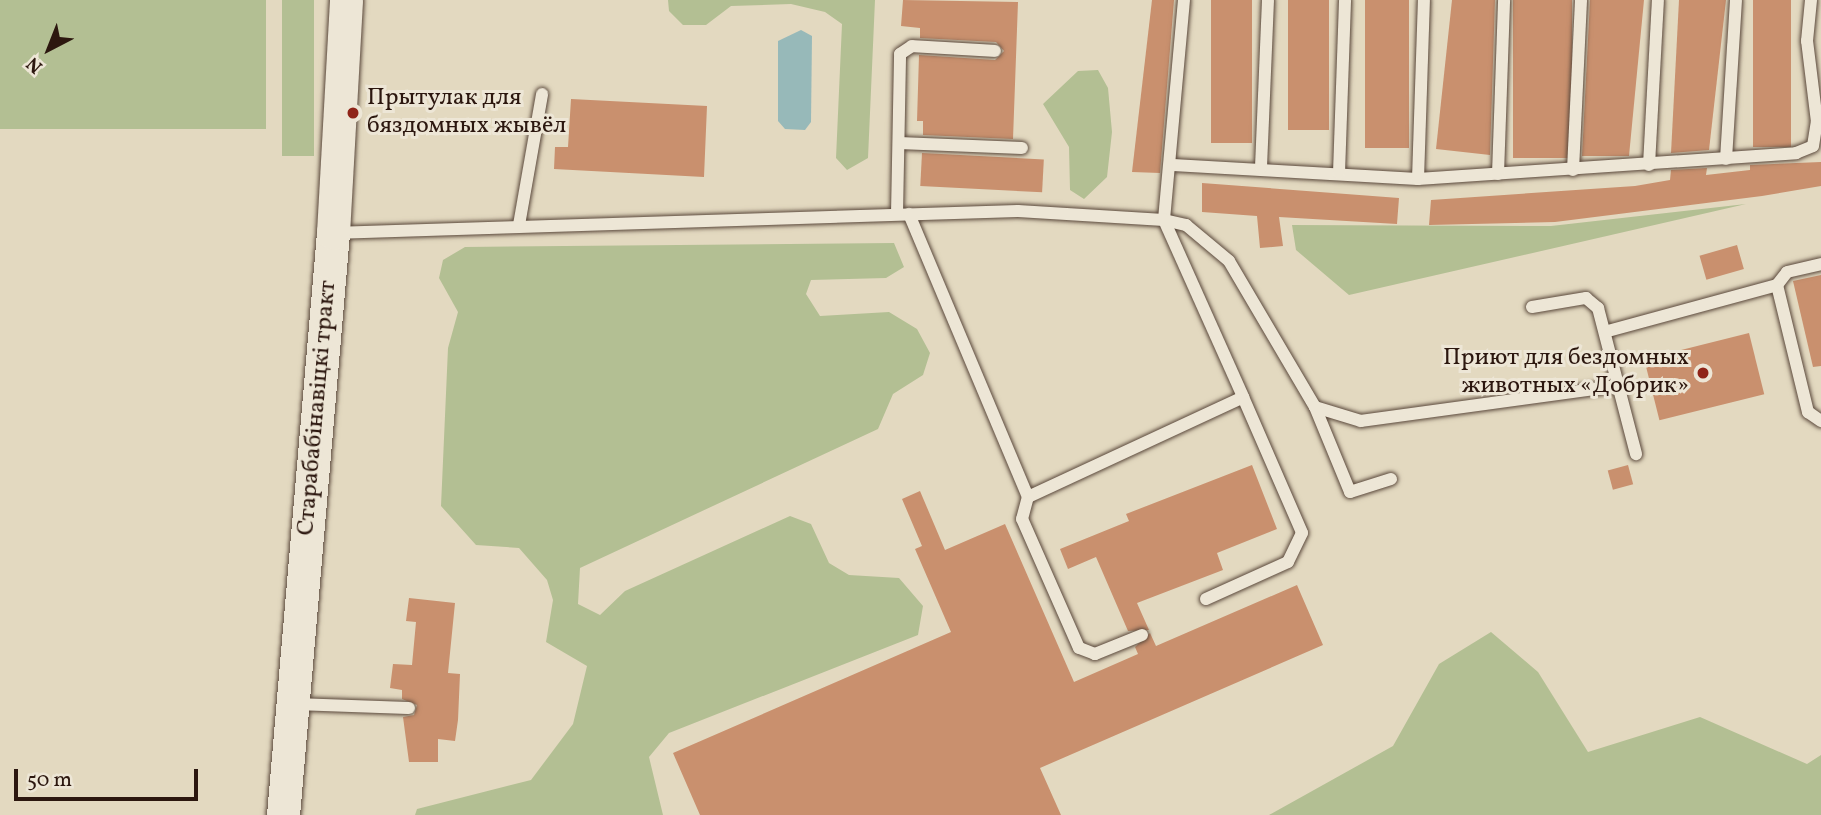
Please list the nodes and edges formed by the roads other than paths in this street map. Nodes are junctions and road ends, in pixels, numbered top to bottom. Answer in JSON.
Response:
{"nodes":[{"id":1,"x":346,"y":0,"type":"edge"},
{"id":2,"x":1184,"y":0,"type":"edge"},
{"id":3,"x":1268,"y":0,"type":"edge"},
{"id":4,"x":1345,"y":0,"type":"edge"},
{"id":5,"x":1424,"y":0,"type":"edge"},
{"id":6,"x":1504,"y":0,"type":"edge"},
{"id":7,"x":1581,"y":0,"type":"edge"},
{"id":8,"x":1658,"y":0,"type":"edge"},
{"id":9,"x":1736,"y":0,"type":"edge"},
{"id":10,"x":1811,"y":0,"type":"edge"},
{"id":11,"x":995,"y":51,"type":"dead end"},
{"id":12,"x":542,"y":94,"type":"dead end"},
{"id":13,"x":899,"y":143,"type":"junction"},
{"id":14,"x":1022,"y":148,"type":"dead end"},
{"id":15,"x":1726,"y":159,"type":"junction"},
{"id":16,"x":1173,"y":164,"type":"junction"},
{"id":17,"x":1649,"y":165,"type":"junction"},
{"id":18,"x":1261,"y":167,"type":"junction"},
{"id":19,"x":1573,"y":170,"type":"junction"},
{"id":20,"x":1339,"y":173,"type":"junction"},
{"id":21,"x":1498,"y":174,"type":"junction"},
{"id":22,"x":1418,"y":179,"type":"junction"},
{"id":23,"x":903,"y":214,"type":"junction"},
{"id":24,"x":1164,"y":220,"type":"junction"},
{"id":25,"x":519,"y":225,"type":"junction"},
{"id":26,"x":333,"y":233,"type":"junction"},
{"id":27,"x":1821,"y":264,"type":"edge"},
{"id":28,"x":1777,"y":285,"type":"junction"},
{"id":29,"x":1532,"y":307,"type":"dead end"},
{"id":30,"x":1608,"y":331,"type":"junction"},
{"id":31,"x":1618,"y":386,"type":"junction"},
{"id":32,"x":1244,"y":397,"type":"junction"},
{"id":33,"x":1315,"y":407,"type":"junction"},
{"id":34,"x":1821,"y":421,"type":"edge"},
{"id":35,"x":1636,"y":454,"type":"dead end"},
{"id":36,"x":1391,"y":479,"type":"dead end"},
{"id":37,"x":1028,"y":497,"type":"junction"},
{"id":38,"x":1206,"y":599,"type":"dead end"},
{"id":39,"x":1142,"y":635,"type":"dead end"},
{"id":40,"x":294,"y":704,"type":"junction"},
{"id":41,"x":409,"y":708,"type":"dead end"},
{"id":42,"x":283,"y":815,"type":"edge"}],
"edges":[{"from":1,"to":26,"type":"street","name":"Старабабінавіцкі тракт"},
{"from":2,"to":16,"type":"lane"},
{"from":3,"to":18,"type":"lane"},
{"from":4,"to":20,"type":"lane"},
{"from":5,"to":22,"type":"lane"},
{"from":6,"to":21,"type":"lane"},
{"from":7,"to":19,"type":"lane"},
{"from":8,"to":17,"type":"lane"},
{"from":9,"to":15,"type":"lane"},
{"from":10,"to":15,"type":"lane"},
{"from":11,"to":13,"type":"lane"},
{"from":12,"to":25,"type":"lane"},
{"from":13,"to":14,"type":"lane"},
{"from":13,"to":23,"type":"lane"},
{"from":15,"to":17,"type":"lane"},
{"from":16,"to":18,"type":"lane"},
{"from":16,"to":24,"type":"lane"},
{"from":17,"to":19,"type":"lane"},
{"from":18,"to":20,"type":"lane"},
{"from":19,"to":21,"type":"lane"},
{"from":20,"to":22,"type":"lane"},
{"from":21,"to":22,"type":"lane"},
{"from":23,"to":24,"type":"lane"},
{"from":23,"to":25,"type":"lane"},
{"from":23,"to":37,"type":"lane"},
{"from":24,"to":32,"type":"lane"},
{"from":24,"to":33,"type":"lane"},
{"from":25,"to":26,"type":"lane"},
{"from":26,"to":40,"type":"street","name":"Старабабінавіцкі тракт"},
{"from":27,"to":28,"type":"lane"},
{"from":28,"to":30,"type":"lane"},
{"from":28,"to":34,"type":"lane"},
{"from":29,"to":30,"type":"lane"},
{"from":30,"to":31,"type":"lane"},
{"from":31,"to":33,"type":"lane"},
{"from":31,"to":35,"type":"lane"},
{"from":32,"to":37,"type":"lane"},
{"from":32,"to":38,"type":"lane"},
{"from":33,"to":36,"type":"lane"},
{"from":37,"to":39,"type":"lane"},
{"from":40,"to":41,"type":"lane"},
{"from":40,"to":42,"type":"street","name":"Старабабінавіцкі тракт"}]}
